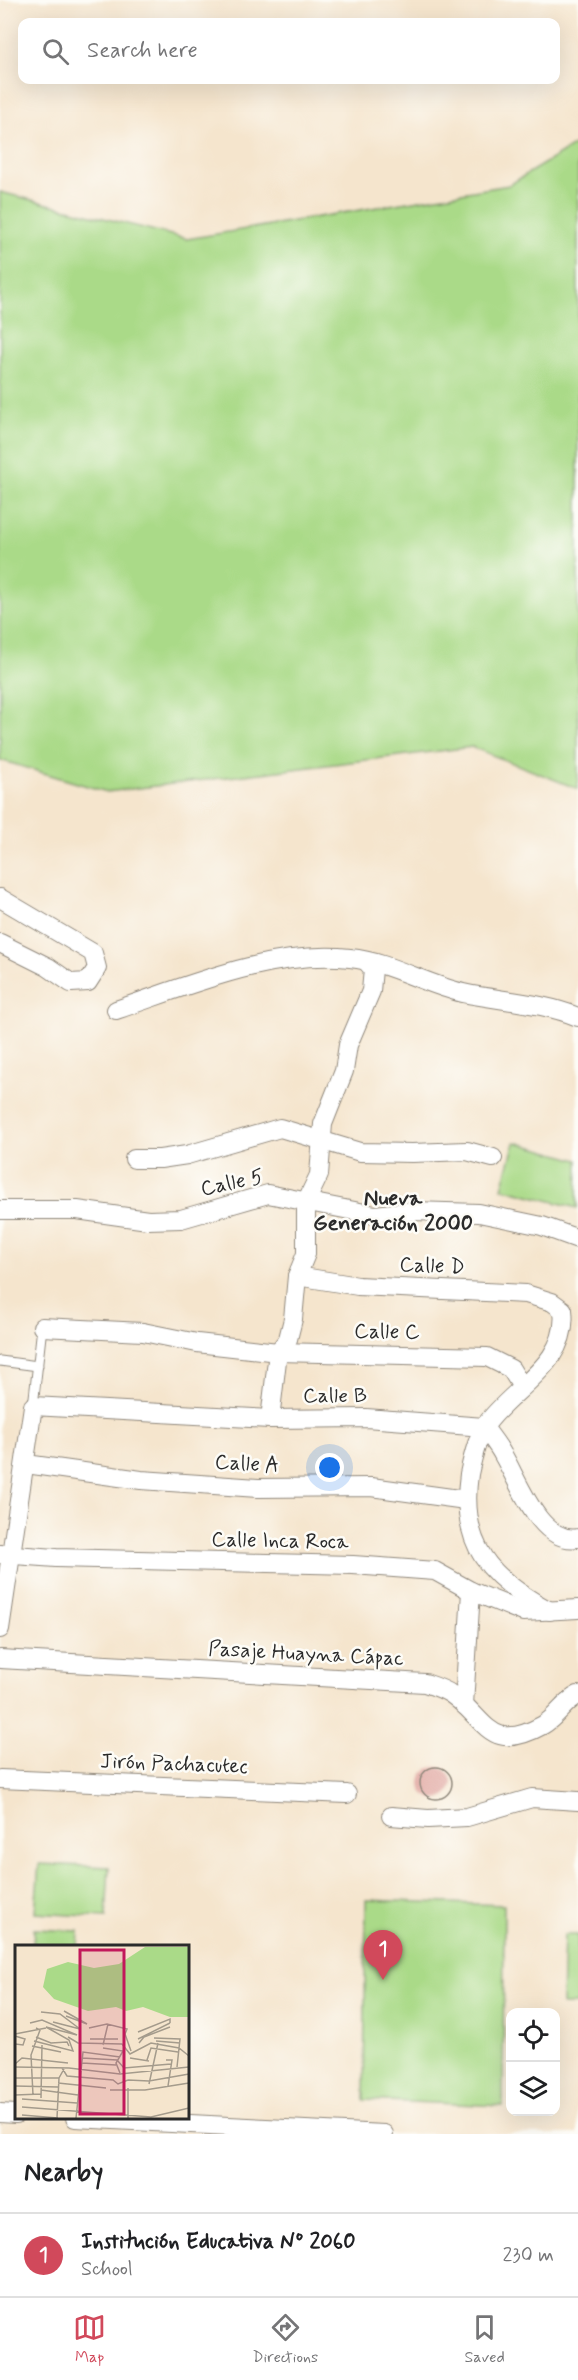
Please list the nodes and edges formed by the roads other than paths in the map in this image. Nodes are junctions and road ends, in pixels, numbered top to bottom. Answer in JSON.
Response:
{"nodes":[{"id":1,"x":0,"y":898,"type":"edge"},
{"id":2,"x":0,"y":943,"type":"edge"},
{"id":3,"x":366,"y":961,"type":"junction"},
{"id":4,"x":117,"y":1010,"type":"dead end"},
{"id":5,"x":578,"y":1017,"type":"edge"},
{"id":6,"x":322,"y":1141,"type":"junction"},
{"id":7,"x":493,"y":1158,"type":"dead end"},
{"id":8,"x":134,"y":1159,"type":"dead end"},
{"id":9,"x":306,"y":1202,"type":"junction"},
{"id":10,"x":0,"y":1210,"type":"edge"},
{"id":11,"x":578,"y":1239,"type":"edge"},
{"id":12,"x":297,"y":1276,"type":"junction"},
{"id":13,"x":42,"y":1327,"type":"joint"},
{"id":14,"x":278,"y":1352,"type":"junction"},
{"id":15,"x":0,"y":1361,"type":"edge"},
{"id":16,"x":38,"y":1366,"type":"junction"},
{"id":17,"x":522,"y":1387,"type":"junction"},
{"id":18,"x":33,"y":1406,"type":"junction"},
{"id":19,"x":270,"y":1419,"type":"junction"},
{"id":20,"x":484,"y":1427,"type":"junction"},
{"id":21,"x":26,"y":1464,"type":"junction"},
{"id":22,"x":466,"y":1500,"type":"junction"},
{"id":23,"x":578,"y":1538,"type":"edge"},
{"id":24,"x":5,"y":1555,"type":"edge"},
{"id":25,"x":471,"y":1591,"type":"junction"},
{"id":26,"x":578,"y":1609,"type":"edge"},
{"id":27,"x":550,"y":1611,"type":"junction"},
{"id":28,"x":0,"y":1629,"type":"edge"},
{"id":29,"x":0,"y":1659,"type":"edge"},
{"id":30,"x":578,"y":1695,"type":"edge"},
{"id":31,"x":464,"y":1705,"type":"junction"},
{"id":32,"x":0,"y":1779,"type":"edge"},
{"id":33,"x":346,"y":1794,"type":"dead end"},
{"id":34,"x":578,"y":1801,"type":"edge"},
{"id":35,"x":391,"y":1816,"type":"dead end"},
{"id":36,"x":0,"y":2113,"type":"edge"},
{"id":37,"x":15,"y":2114,"type":"edge"},
{"id":38,"x":92,"y":2119,"type":"edge"},
{"id":39,"x":337,"y":2133,"type":"edge"},
{"id":40,"x":384,"y":2134,"type":"edge"}],
"edges":[{"from":1,"to":2,"type":"street"},
{"from":3,"to":4,"type":"street"},
{"from":3,"to":5,"type":"street"},
{"from":3,"to":6,"type":"street"},
{"from":6,"to":7,"type":"street"},
{"from":6,"to":8,"type":"street"},
{"from":6,"to":9,"type":"street"},
{"from":9,"to":10,"type":"street","name":"Calle 5"},
{"from":9,"to":11,"type":"street","name":"Calle 5"},
{"from":9,"to":12,"type":"street"},
{"from":12,"to":14,"type":"street"},
{"from":12,"to":17,"type":"street","name":"Calle D"},
{"from":13,"to":14,"type":"street","name":"Calle C"},
{"from":13,"to":16,"type":"lane"},
{"from":14,"to":17,"type":"street","name":"Calle C"},
{"from":14,"to":19,"type":"street"},
{"from":15,"to":16,"type":"lane"},
{"from":16,"to":18,"type":"lane"},
{"from":17,"to":20,"type":"street"},
{"from":18,"to":19,"type":"street","name":"Calle B"},
{"from":18,"to":21,"type":"street"},
{"from":19,"to":20,"type":"street","name":"Calle B"},
{"from":20,"to":22,"type":"street"},
{"from":20,"to":23,"type":"street"},
{"from":21,"to":22,"type":"street","name":"Calle A"},
{"from":21,"to":24,"type":"street"},
{"from":22,"to":27,"type":"street"},
{"from":24,"to":25,"type":"street","name":"Calle Inca Roca"},
{"from":24,"to":28,"type":"street"},
{"from":25,"to":27,"type":"street","name":"Calle Inca Roca"},
{"from":25,"to":31,"type":"street"},
{"from":26,"to":27,"type":"street","name":"Calle Inca Roca"},
{"from":29,"to":31,"type":"street","name":"Pasaje Huayna Cápac"},
{"from":30,"to":31,"type":"street","name":"Pasaje Huayna Cápac"},
{"from":32,"to":33,"type":"street","name":"Jirón Pachacutec"},
{"from":34,"to":35,"type":"street"},
{"from":36,"to":37,"type":"street"},
{"from":38,"to":39,"type":"street"},
{"from":39,"to":40,"type":"street"}]}
